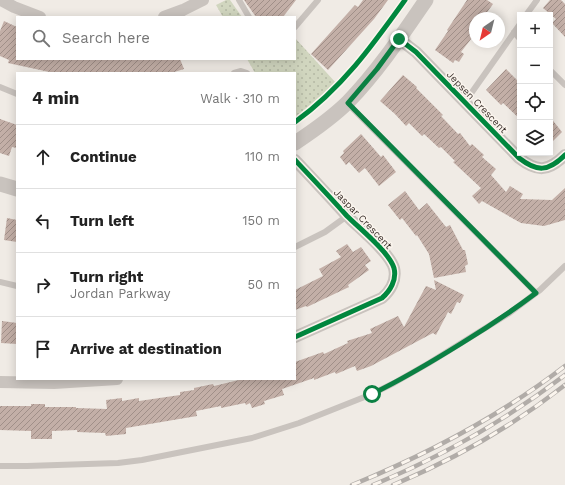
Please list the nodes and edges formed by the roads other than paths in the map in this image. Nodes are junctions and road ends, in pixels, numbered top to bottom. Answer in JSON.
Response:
{"nodes":[{"id":1,"x":1,"y":0,"type":"edge"},
{"id":2,"x":203,"y":0,"type":"edge"},
{"id":3,"x":239,"y":0,"type":"edge"},
{"id":4,"x":318,"y":0,"type":"edge"},
{"id":5,"x":426,"y":0,"type":"edge"},
{"id":6,"x":537,"y":0,"type":"edge"},
{"id":7,"x":528,"y":12,"type":"edge"},
{"id":8,"x":37,"y":16,"type":"edge"},
{"id":9,"x":167,"y":16,"type":"edge"},
{"id":10,"x":248,"y":16,"type":"edge"},
{"id":11,"x":296,"y":26,"type":"edge"},
{"id":12,"x":517,"y":28,"type":"edge"},
{"id":13,"x":514,"y":32,"type":"junction"},
{"id":14,"x":517,"y":36,"type":"edge"},
{"id":15,"x":399,"y":39,"type":"junction"},
{"id":16,"x":553,"y":73,"type":"edge"},
{"id":17,"x":565,"y":85,"type":"edge"},
{"id":18,"x":0,"y":87,"type":"edge"},
{"id":19,"x":16,"y":94,"type":"edge"},
{"id":20,"x":465,"y":102,"type":"junction"},
{"id":21,"x":348,"y":103,"type":"junction"},
{"id":22,"x":296,"y":142,"type":"edge"},
{"id":23,"x":565,"y":155,"type":"edge"},
{"id":24,"x":296,"y":161,"type":"edge"},
{"id":25,"x":0,"y":184,"type":"edge"},
{"id":26,"x":16,"y":189,"type":"edge"},
{"id":27,"x":347,"y":216,"type":"junction"},
{"id":28,"x":296,"y":246,"type":"edge"},
{"id":29,"x":565,"y":266,"type":"edge"},
{"id":30,"x":0,"y":282,"type":"edge"},
{"id":31,"x":16,"y":286,"type":"edge"},
{"id":32,"x":536,"y":293,"type":"junction"},
{"id":33,"x":296,"y":337,"type":"edge"},
{"id":34,"x":86,"y":380,"type":"edge"},
{"id":35,"x":54,"y":381,"type":"edge"},
{"id":36,"x":0,"y":382,"type":"edge"},
{"id":37,"x":0,"y":466,"type":"edge"}],
"edges":[{"from":1,"to":8,"type":"street"},
{"from":2,"to":9,"type":"street"},
{"from":3,"to":10,"type":"lane"},
{"from":4,"to":11,"type":"lane"},
{"from":5,"to":15,"type":"street"},
{"from":6,"to":7,"type":"lane"},
{"from":12,"to":13,"type":"lane"},
{"from":13,"to":14,"type":"lane"},
{"from":13,"to":20,"type":"lane"},
{"from":15,"to":20,"type":"street","name":"Jepsen Crescent"},
{"from":15,"to":21,"type":"street"},
{"from":16,"to":17,"type":"lane"},
{"from":18,"to":19,"type":"lane"},
{"from":20,"to":23,"type":"street","name":"Jepsen Crescent"},
{"from":21,"to":22,"type":"street"},
{"from":21,"to":32,"type":"lane"},
{"from":24,"to":27,"type":"street","name":"Jaspar Crescent"},
{"from":25,"to":26,"type":"street"},
{"from":27,"to":28,"type":"lane"},
{"from":27,"to":33,"type":"street","name":"Jaspar Crescent"},
{"from":29,"to":32,"type":"lane"},
{"from":30,"to":31,"type":"lane"},
{"from":32,"to":37,"type":"lane"},
{"from":34,"to":35,"type":"street"},
{"from":35,"to":36,"type":"street"}]}
